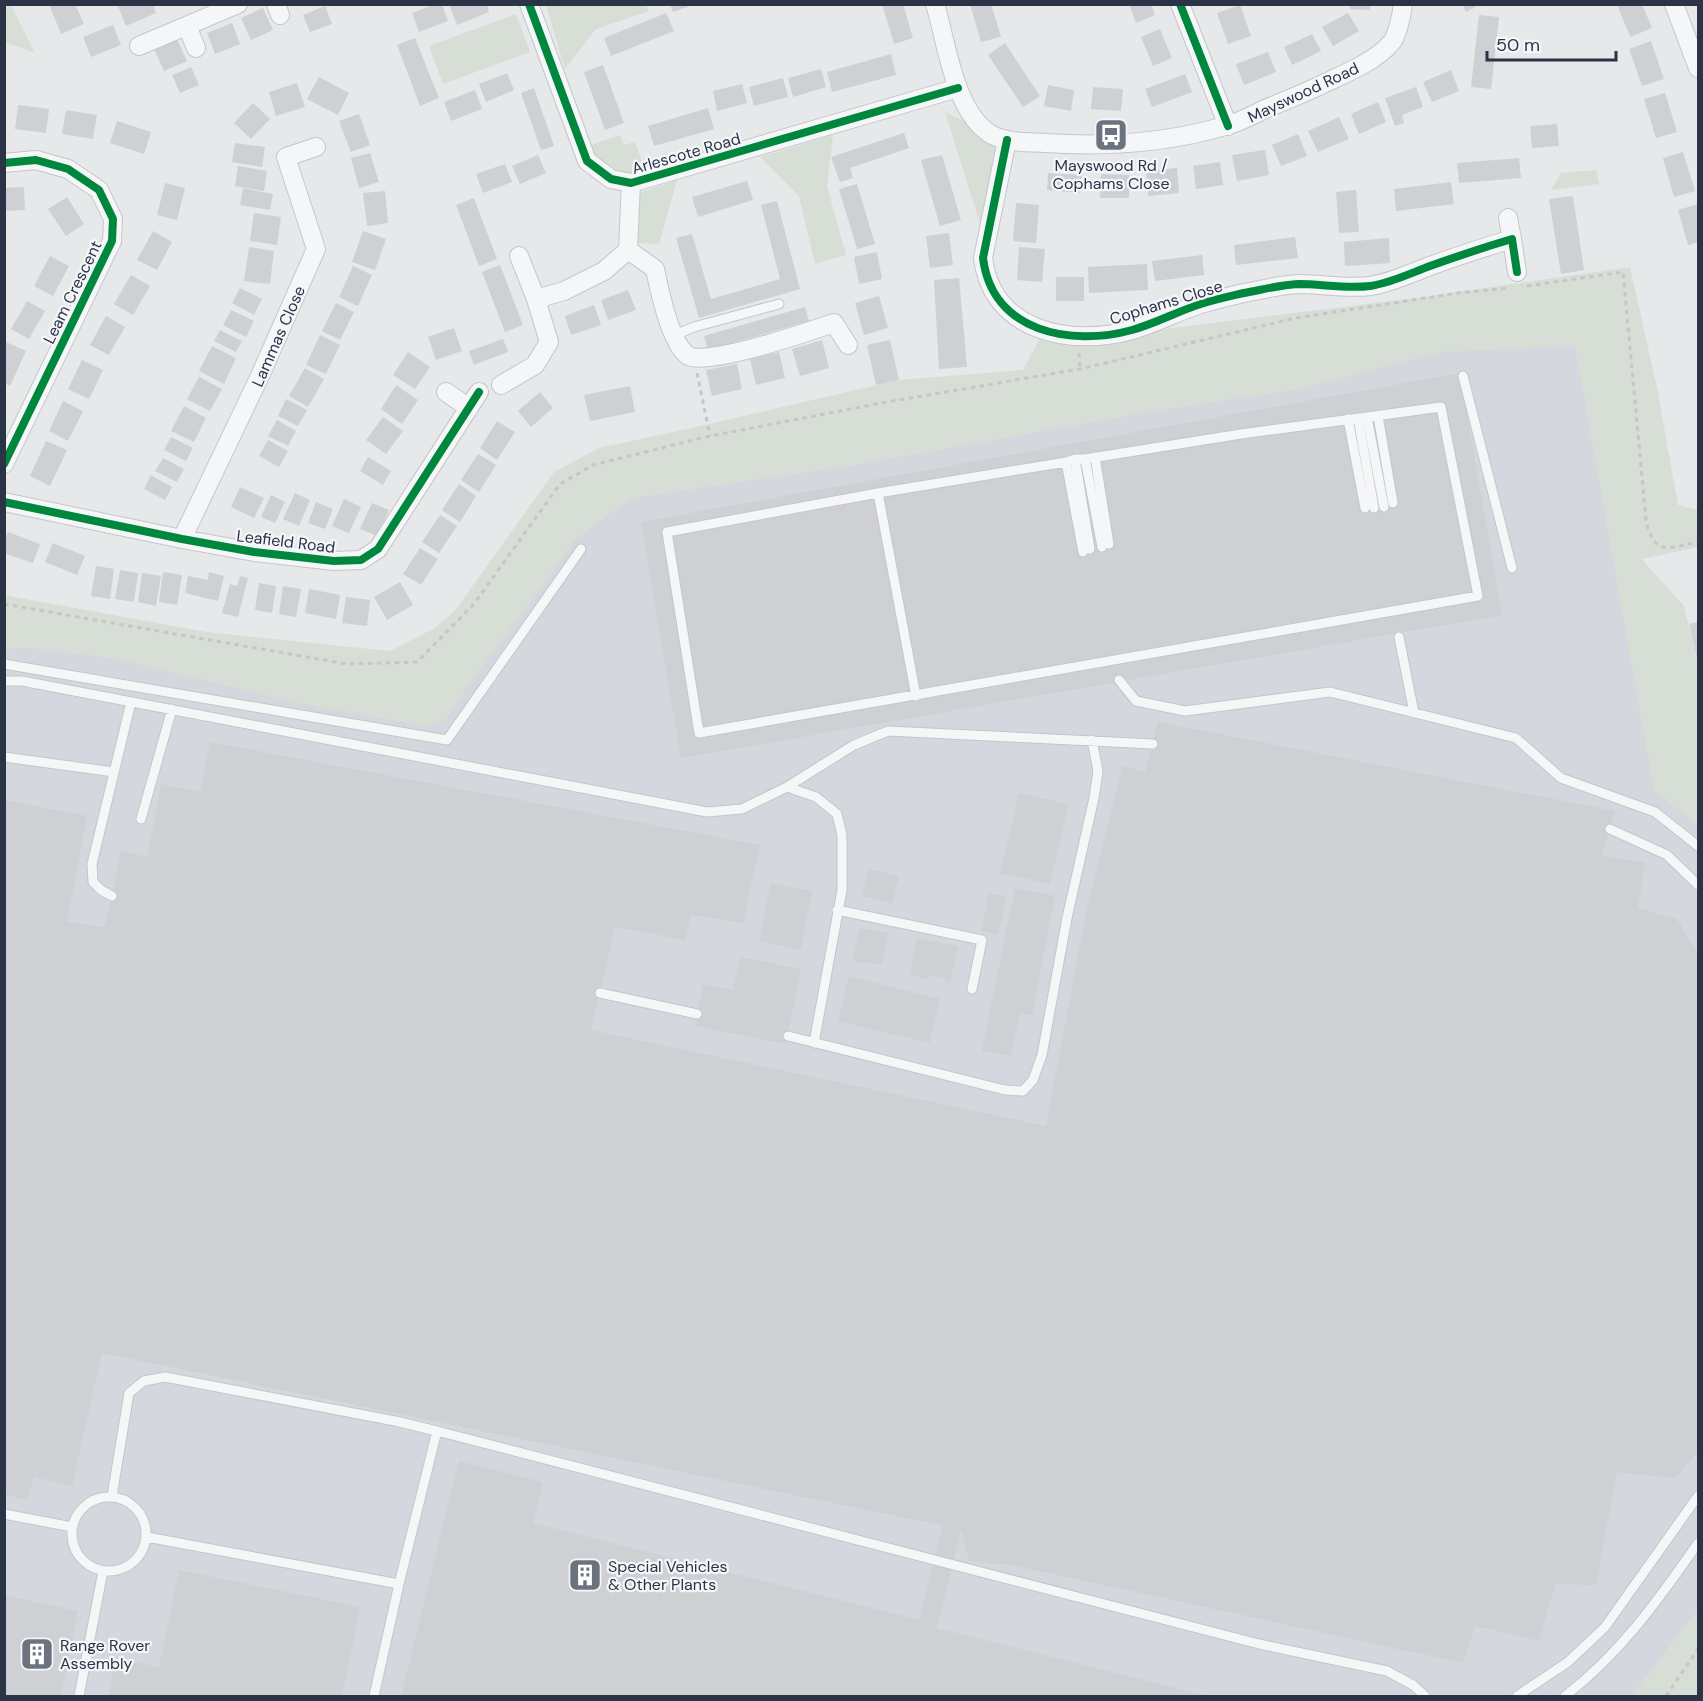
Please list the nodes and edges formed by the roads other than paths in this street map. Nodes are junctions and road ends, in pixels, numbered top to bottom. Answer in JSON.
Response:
{"nodes":[{"id":1,"x":238,"y":4,"type":"edge"},
{"id":2,"x":529,"y":4,"type":"edge"},
{"id":3,"x":935,"y":4,"type":"edge"},
{"id":4,"x":1180,"y":4,"type":"edge"},
{"id":5,"x":1403,"y":4,"type":"edge"},
{"id":6,"x":1674,"y":4,"type":"edge"},
{"id":7,"x":187,"y":26,"type":"junction"},
{"id":8,"x":139,"y":46,"type":"dead end"},
{"id":9,"x":196,"y":48,"type":"dead end"},
{"id":10,"x":1698,"y":68,"type":"edge"},
{"id":11,"x":958,"y":88,"type":"junction"},
{"id":12,"x":1228,"y":126,"type":"junction"},
{"id":13,"x":1006,"y":140,"type":"junction"},
{"id":14,"x":316,"y":147,"type":"dead end"},
{"id":15,"x":4,"y":163,"type":"edge"},
{"id":16,"x":631,"y":183,"type":"junction"},
{"id":17,"x":1508,"y":218,"type":"dead end"},
{"id":18,"x":1512,"y":239,"type":"junction"},
{"id":19,"x":628,"y":250,"type":"junction"},
{"id":20,"x":519,"y":256,"type":"dead end"},
{"id":21,"x":1517,"y":272,"type":"dead end"},
{"id":22,"x":536,"y":299,"type":"junction"},
{"id":23,"x":779,"y":304,"type":"dead end"},
{"id":24,"x":675,"y":335,"type":"junction"},
{"id":25,"x":848,"y":345,"type":"dead end"},
{"id":26,"x":1463,"y":376,"type":"dead end"},
{"id":27,"x":501,"y":385,"type":"dead end"},
{"id":28,"x":446,"y":392,"type":"dead end"},
{"id":29,"x":479,"y":392,"type":"dead end"},
{"id":30,"x":469,"y":408,"type":"junction"},
{"id":31,"x":1378,"y":416,"type":"junction"},
{"id":32,"x":1363,"y":417,"type":"junction"},
{"id":33,"x":1348,"y":419,"type":"junction"},
{"id":34,"x":1081,"y":459,"type":"junction"},
{"id":35,"x":4,"y":464,"type":"edge"},
{"id":36,"x":878,"y":493,"type":"junction"},
{"id":37,"x":4,"y":502,"type":"edge"},
{"id":38,"x":1379,"y":506,"type":"junction"},
{"id":39,"x":182,"y":539,"type":"junction"},
{"id":40,"x":1106,"y":545,"type":"dead end"},
{"id":41,"x":581,"y":549,"type":"dead end"},
{"id":42,"x":1086,"y":550,"type":"dead end"},
{"id":43,"x":1512,"y":568,"type":"dead end"},
{"id":44,"x":1399,"y":637,"type":"dead end"},
{"id":45,"x":4,"y":664,"type":"edge"},
{"id":46,"x":1119,"y":680,"type":"dead end"},
{"id":47,"x":4,"y":681,"type":"edge"},
{"id":48,"x":916,"y":696,"type":"junction"},
{"id":49,"x":131,"y":702,"type":"junction"},
{"id":50,"x":172,"y":709,"type":"junction"},
{"id":51,"x":1414,"y":713,"type":"junction"},
{"id":52,"x":1092,"y":740,"type":"junction"},
{"id":53,"x":1153,"y":744,"type":"dead end"},
{"id":54,"x":4,"y":757,"type":"edge"},
{"id":55,"x":114,"y":772,"type":"junction"},
{"id":56,"x":787,"y":787,"type":"junction"},
{"id":57,"x":141,"y":819,"type":"dead end"},
{"id":58,"x":1610,"y":829,"type":"dead end"},
{"id":59,"x":1698,"y":846,"type":"edge"},
{"id":60,"x":1698,"y":885,"type":"edge"},
{"id":61,"x":112,"y":896,"type":"dead end"},
{"id":62,"x":837,"y":910,"type":"junction"},
{"id":63,"x":972,"y":988,"type":"dead end"},
{"id":64,"x":600,"y":993,"type":"dead end"},
{"id":65,"x":697,"y":1014,"type":"dead end"},
{"id":66,"x":788,"y":1036,"type":"dead end"},
{"id":67,"x":814,"y":1042,"type":"junction"},
{"id":68,"x":437,"y":1431,"type":"junction"},
{"id":69,"x":112,"y":1496,"type":"junction"},
{"id":70,"x":1698,"y":1496,"type":"edge"},
{"id":71,"x":4,"y":1514,"type":"edge"},
{"id":72,"x":72,"y":1527,"type":"junction"},
{"id":73,"x":147,"y":1537,"type":"junction"},
{"id":74,"x":1698,"y":1543,"type":"edge"},
{"id":75,"x":103,"y":1571,"type":"junction"},
{"id":76,"x":399,"y":1584,"type":"junction"},
{"id":77,"x":79,"y":1696,"type":"edge"},
{"id":78,"x":374,"y":1696,"type":"edge"},
{"id":79,"x":1425,"y":1696,"type":"edge"},
{"id":80,"x":1517,"y":1696,"type":"edge"},
{"id":81,"x":1565,"y":1696,"type":"edge"}],
"edges":[{"from":1,"to":7,"type":"street"},
{"from":2,"to":16,"type":"street","name":"Arlescote Road"},
{"from":3,"to":11,"type":"street","name":"Mayswood Road"},
{"from":4,"to":12,"type":"street"},
{"from":5,"to":12,"type":"street","name":"Mayswood Road"},
{"from":6,"to":10,"type":"street"},
{"from":7,"to":8,"type":"street"},
{"from":7,"to":9,"type":"street"},
{"from":11,"to":13,"type":"street","name":"Mayswood Road"},
{"from":11,"to":16,"type":"street","name":"Arlescote Road"},
{"from":12,"to":13,"type":"street","name":"Mayswood Road"},
{"from":13,"to":18,"type":"street","name":"Cophams Close"},
{"from":14,"to":39,"type":"street","name":"Lammas Close"},
{"from":15,"to":35,"type":"street","name":"Leam Crescent"},
{"from":16,"to":19,"type":"street","name":"Arlescote Road"},
{"from":17,"to":18,"type":"street"},
{"from":18,"to":21,"type":"street"},
{"from":19,"to":22,"type":"street"},
{"from":19,"to":24,"type":"street"},
{"from":20,"to":22,"type":"street"},
{"from":22,"to":27,"type":"street"},
{"from":23,"to":24,"type":"lane"},
{"from":24,"to":25,"type":"street"},
{"from":26,"to":43,"type":"lane"},
{"from":28,"to":30,"type":"street"},
{"from":29,"to":30,"type":"street","name":"Leafield Road"},
{"from":30,"to":39,"type":"street","name":"Leafield Road"},
{"from":31,"to":32,"type":"lane"},
{"from":31,"to":38,"type":"lane"},
{"from":31,"to":48,"type":"lane"},
{"from":32,"to":33,"type":"lane"},
{"from":32,"to":38,"type":"lane"},
{"from":33,"to":34,"type":"lane"},
{"from":33,"to":38,"type":"lane"},
{"from":34,"to":36,"type":"lane"},
{"from":34,"to":40,"type":"lane"},
{"from":34,"to":42,"type":"lane"},
{"from":36,"to":48,"type":"lane"},
{"from":36,"to":48,"type":"lane"},
{"from":37,"to":39,"type":"street","name":"Leafield Road"},
{"from":41,"to":45,"type":"lane"},
{"from":44,"to":51,"type":"lane"},
{"from":46,"to":51,"type":"lane"},
{"from":47,"to":49,"type":"lane"},
{"from":49,"to":50,"type":"lane"},
{"from":49,"to":55,"type":"lane"},
{"from":50,"to":56,"type":"lane"},
{"from":50,"to":57,"type":"lane"},
{"from":51,"to":59,"type":"lane"},
{"from":52,"to":53,"type":"lane"},
{"from":52,"to":56,"type":"lane"},
{"from":52,"to":67,"type":"lane"},
{"from":54,"to":55,"type":"lane"},
{"from":55,"to":61,"type":"lane"},
{"from":56,"to":62,"type":"lane"},
{"from":58,"to":60,"type":"lane"},
{"from":62,"to":63,"type":"lane"},
{"from":62,"to":67,"type":"lane"},
{"from":64,"to":65,"type":"lane"},
{"from":66,"to":67,"type":"lane"},
{"from":68,"to":69,"type":"lane"},
{"from":68,"to":76,"type":"lane"},
{"from":68,"to":79,"type":"lane"},
{"from":69,"to":72,"type":"lane"},
{"from":69,"to":73,"type":"lane"},
{"from":70,"to":80,"type":"lane"},
{"from":71,"to":72,"type":"lane"},
{"from":72,"to":75,"type":"lane"},
{"from":73,"to":75,"type":"lane"},
{"from":73,"to":76,"type":"lane"},
{"from":74,"to":81,"type":"lane"},
{"from":75,"to":77,"type":"lane"},
{"from":76,"to":78,"type":"lane"}]}
